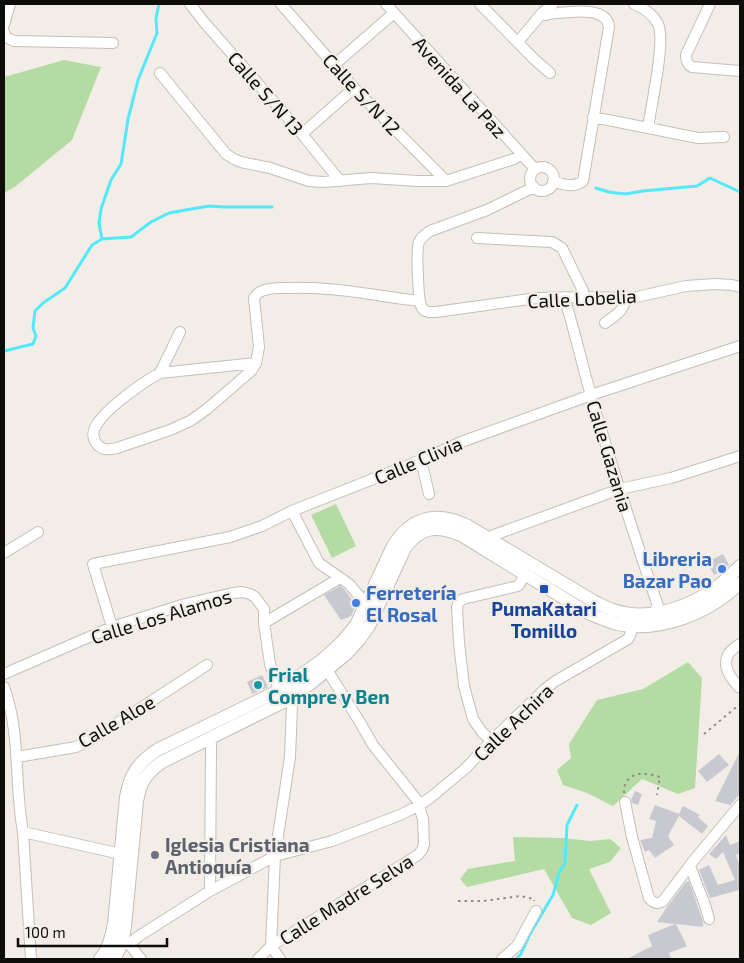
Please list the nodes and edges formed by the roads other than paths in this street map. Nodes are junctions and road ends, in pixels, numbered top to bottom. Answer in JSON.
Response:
{"nodes":[{"id":1,"x":10,"y":4,"type":"edge"},
{"id":2,"x":281,"y":4,"type":"edge"},
{"id":3,"x":386,"y":4,"type":"edge"},
{"id":4,"x":480,"y":4,"type":"edge"},
{"id":5,"x":553,"y":4,"type":"edge"},
{"id":6,"x":634,"y":4,"type":"edge"},
{"id":7,"x":710,"y":4,"type":"edge"},
{"id":8,"x":191,"y":5,"type":"edge"},
{"id":9,"x":394,"y":13,"type":"junction"},
{"id":10,"x":542,"y":13,"type":"junction"},
{"id":11,"x":4,"y":25,"type":"edge"},
{"id":12,"x":4,"y":32,"type":"edge"},
{"id":13,"x":518,"y":42,"type":"junction"},
{"id":14,"x":113,"y":43,"type":"dead end"},
{"id":15,"x":334,"y":65,"type":"junction"},
{"id":16,"x":740,"y":71,"type":"edge"},
{"id":17,"x":160,"y":73,"type":"dead end"},
{"id":18,"x":550,"y":73,"type":"dead end"},
{"id":19,"x":354,"y":88,"type":"junction"},
{"id":20,"x":593,"y":117,"type":"junction"},
{"id":21,"x":648,"y":128,"type":"junction"},
{"id":22,"x":302,"y":134,"type":"junction"},
{"id":23,"x":724,"y":137,"type":"dead end"},
{"id":24,"x":521,"y":154,"type":"junction"},
{"id":25,"x":535,"y":169,"type":"junction"},
{"id":26,"x":340,"y":181,"type":"junction"},
{"id":27,"x":446,"y":181,"type":"junction"},
{"id":28,"x":553,"y":182,"type":"junction"},
{"id":29,"x":534,"y":187,"type":"junction"},
{"id":30,"x":477,"y":238,"type":"dead end"},
{"id":31,"x":740,"y":287,"type":"edge"},
{"id":32,"x":564,"y":297,"type":"junction"},
{"id":33,"x":583,"y":297,"type":"junction"},
{"id":34,"x":625,"y":298,"type":"junction"},
{"id":35,"x":420,"y":300,"type":"junction"},
{"id":36,"x":605,"y":323,"type":"dead end"},
{"id":37,"x":180,"y":332,"type":"dead end"},
{"id":38,"x":740,"y":346,"type":"edge"},
{"id":39,"x":256,"y":363,"type":"junction"},
{"id":40,"x":160,"y":373,"type":"junction"},
{"id":41,"x":591,"y":395,"type":"junction"},
{"id":42,"x":740,"y":456,"type":"edge"},
{"id":43,"x":421,"y":460,"type":"junction"},
{"id":44,"x":620,"y":489,"type":"junction"},
{"id":45,"x":429,"y":494,"type":"dead end"},
{"id":46,"x":292,"y":511,"type":"junction"},
{"id":47,"x":38,"y":532,"type":"dead end"},
{"id":48,"x":485,"y":543,"type":"junction"},
{"id":49,"x":4,"y":553,"type":"edge"},
{"id":50,"x":740,"y":566,"type":"edge"},
{"id":51,"x":526,"y":574,"type":"junction"},
{"id":52,"x":340,"y":578,"type":"junction"},
{"id":53,"x":740,"y":583,"type":"edge"},
{"id":54,"x":368,"y":602,"type":"junction"},
{"id":55,"x":656,"y":618,"type":"junction"},
{"id":56,"x":264,"y":623,"type":"junction"},
{"id":57,"x":632,"y":626,"type":"junction"},
{"id":58,"x":112,"y":627,"type":"junction"},
{"id":59,"x":740,"y":644,"type":"edge"},
{"id":60,"x":324,"y":665,"type":"junction"},
{"id":61,"x":207,"y":666,"type":"dead end"},
{"id":62,"x":4,"y":674,"type":"edge"},
{"id":63,"x":4,"y":687,"type":"edge"},
{"id":64,"x":740,"y":688,"type":"edge"},
{"id":65,"x":284,"y":695,"type":"junction"},
{"id":66,"x":207,"y":733,"type":"junction"},
{"id":67,"x":15,"y":739,"type":"junction"},
{"id":68,"x":4,"y":741,"type":"edge"},
{"id":69,"x":491,"y":741,"type":"junction"},
{"id":70,"x":17,"y":757,"type":"junction"},
{"id":71,"x":625,"y":802,"type":"road end"},
{"id":72,"x":740,"y":805,"type":"edge"},
{"id":73,"x":418,"y":806,"type":"junction"},
{"id":74,"x":22,"y":832,"type":"junction"},
{"id":75,"x":127,"y":855,"type":"junction"},
{"id":76,"x":275,"y":856,"type":"junction"},
{"id":77,"x":690,"y":866,"type":"junction"},
{"id":78,"x":210,"y":891,"type":"junction"},
{"id":79,"x":536,"y":911,"type":"road end"},
{"id":80,"x":709,"y":919,"type":"dead end"},
{"id":81,"x":120,"y":942,"type":"junction"},
{"id":82,"x":271,"y":946,"type":"junction"},
{"id":83,"x":31,"y":959,"type":"edge"},
{"id":84,"x":100,"y":959,"type":"edge"},
{"id":85,"x":114,"y":959,"type":"edge"},
{"id":86,"x":141,"y":959,"type":"edge"},
{"id":87,"x":258,"y":959,"type":"edge"},
{"id":88,"x":280,"y":959,"type":"edge"},
{"id":89,"x":502,"y":959,"type":"edge"}],
"edges":[{"from":1,"to":11,"type":"street"},
{"from":2,"to":15,"type":"street","name":"Calle S/N 12"},
{"from":3,"to":9,"type":"street","name":"Avenida La Paz"},
{"from":4,"to":13,"type":"street"},
{"from":5,"to":10,"type":"street"},
{"from":6,"to":21,"type":"street"},
{"from":7,"to":16,"type":"street"},
{"from":8,"to":22,"type":"street","name":"Calle S/N 13"},
{"from":9,"to":15,"type":"street"},
{"from":9,"to":24,"type":"street","name":"Avenida La Paz"},
{"from":10,"to":13,"type":"street"},
{"from":10,"to":20,"type":"street"},
{"from":12,"to":14,"type":"street"},
{"from":13,"to":18,"type":"street"},
{"from":15,"to":19,"type":"street","name":"Calle S/N 12"},
{"from":17,"to":26,"type":"street"},
{"from":19,"to":22,"type":"street"},
{"from":19,"to":27,"type":"street","name":"Calle S/N 12"},
{"from":20,"to":21,"type":"street"},
{"from":20,"to":28,"type":"street"},
{"from":21,"to":23,"type":"street"},
{"from":22,"to":26,"type":"street","name":"Calle S/N 13"},
{"from":24,"to":25,"type":"street","name":"Avenida La Paz"},
{"from":24,"to":27,"type":"street"},
{"from":25,"to":28,"type":"street"},
{"from":25,"to":29,"type":"street"},
{"from":26,"to":27,"type":"street"},
{"from":28,"to":29,"type":"street"},
{"from":29,"to":35,"type":"street"},
{"from":30,"to":33,"type":"street"},
{"from":31,"to":34,"type":"street","name":"Calle Lobelia"},
{"from":32,"to":33,"type":"street","name":"Calle Lobelia"},
{"from":32,"to":35,"type":"street","name":"Calle Lobelia"},
{"from":32,"to":41,"type":"street","name":"Calle Gazania"},
{"from":33,"to":34,"type":"street","name":"Calle Lobelia"},
{"from":34,"to":36,"type":"street"},
{"from":35,"to":39,"type":"street"},
{"from":37,"to":40,"type":"street"},
{"from":38,"to":41,"type":"street","name":"Calle Clivia"},
{"from":39,"to":40,"type":"street"},
{"from":39,"to":40,"type":"street"},
{"from":41,"to":43,"type":"street","name":"Calle Clivia"},
{"from":41,"to":44,"type":"street","name":"Calle Gazania"},
{"from":42,"to":44,"type":"street"},
{"from":43,"to":45,"type":"street"},
{"from":43,"to":46,"type":"street","name":"Calle Clivia"},
{"from":44,"to":48,"type":"street"},
{"from":44,"to":55,"type":"street","name":"Calle Gazania"},
{"from":46,"to":52,"type":"street"},
{"from":46,"to":58,"type":"street","name":"Calle Clivia"},
{"from":47,"to":49,"type":"street"},
{"from":48,"to":51,"type":"main road"},
{"from":48,"to":54,"type":"main road"},
{"from":48,"to":55,"type":"main road"},
{"from":48,"to":60,"type":"main road"},
{"from":50,"to":55,"type":"main road"},
{"from":51,"to":57,"type":"main road"},
{"from":51,"to":69,"type":"street"},
{"from":52,"to":54,"type":"street"},
{"from":52,"to":56,"type":"street"},
{"from":53,"to":55,"type":"main road"},
{"from":54,"to":60,"type":"main road"},
{"from":55,"to":57,"type":"main road"},
{"from":56,"to":58,"type":"street","name":"Calle Los Alamos"},
{"from":56,"to":65,"type":"street","name":"Calle Los Alamos"},
{"from":57,"to":69,"type":"street","name":"Calle Achira"},
{"from":58,"to":62,"type":"street","name":"Calle Los Alamos"},
{"from":59,"to":64,"type":"street"},
{"from":60,"to":65,"type":"main road"},
{"from":60,"to":73,"type":"street","name":"Calle Madre Selva"},
{"from":61,"to":70,"type":"street","name":"Calle Aloe"},
{"from":63,"to":67,"type":"street"},
{"from":65,"to":66,"type":"main road"},
{"from":65,"to":76,"type":"street","name":"Calle Los Alamos"},
{"from":66,"to":75,"type":"main road"},
{"from":66,"to":78,"type":"street"},
{"from":67,"to":68,"type":"street"},
{"from":67,"to":70,"type":"street"},
{"from":69,"to":73,"type":"street","name":"Calle Achira"},
{"from":70,"to":74,"type":"street"},
{"from":71,"to":77,"type":"street"},
{"from":72,"to":77,"type":"street"},
{"from":73,"to":76,"type":"street","name":"Calle Achira"},
{"from":73,"to":82,"type":"street","name":"Calle Madre Selva"},
{"from":74,"to":75,"type":"street"},
{"from":74,"to":83,"type":"street"},
{"from":75,"to":81,"type":"main road"},
{"from":76,"to":78,"type":"street","name":"Calle Achira"},
{"from":76,"to":82,"type":"street","name":"Calle Los Alamos"},
{"from":77,"to":80,"type":"street"},
{"from":78,"to":81,"type":"street","name":"Calle Achira"},
{"from":79,"to":89,"type":"street"},
{"from":81,"to":84,"type":"main road"},
{"from":81,"to":85,"type":"main road"},
{"from":81,"to":86,"type":"street"},
{"from":82,"to":87,"type":"street","name":"Calle Madre Selva"},
{"from":82,"to":88,"type":"street"}]}
